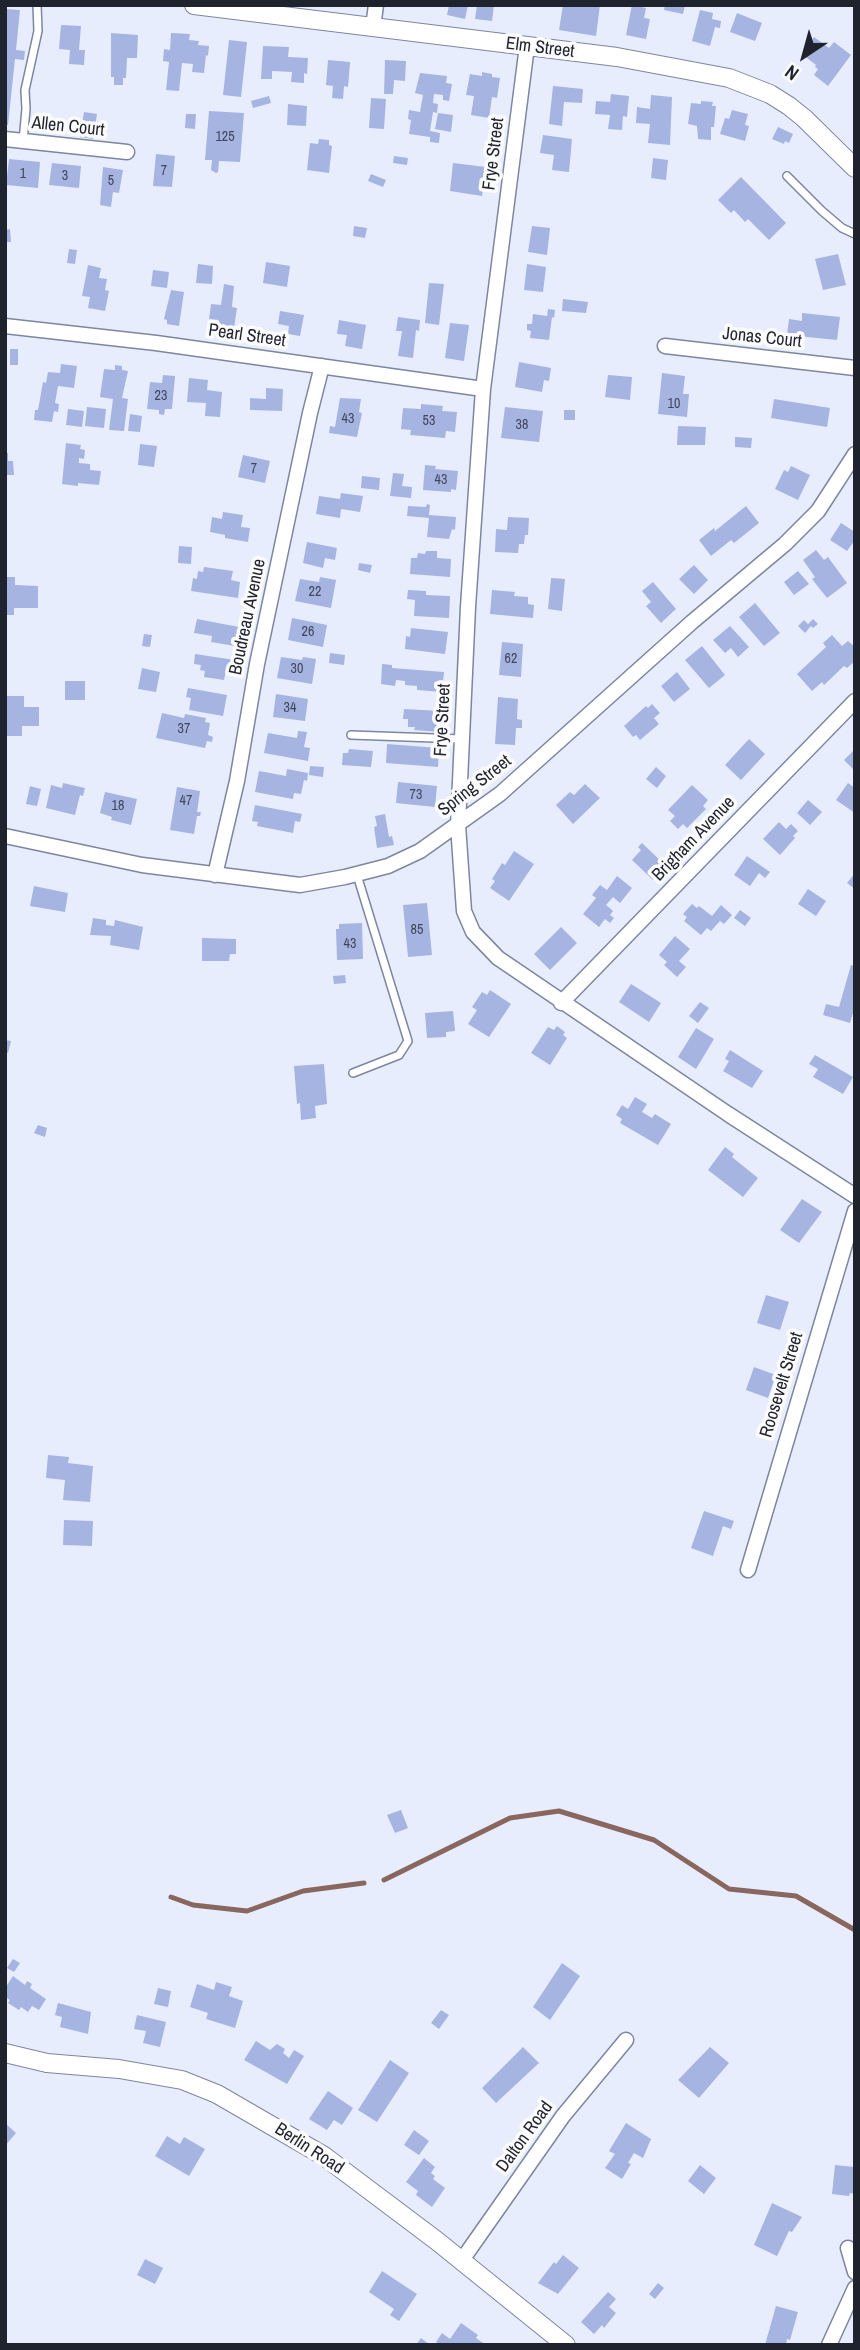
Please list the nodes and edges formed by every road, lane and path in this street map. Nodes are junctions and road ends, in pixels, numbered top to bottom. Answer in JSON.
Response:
{"nodes":[{"id":1,"x":37,"y":5,"type":"edge"},
{"id":2,"x":194,"y":5,"type":"edge"},
{"id":3,"x":376,"y":5,"type":"edge"},
{"id":4,"x":373,"y":27,"type":"junction"},
{"id":5,"x":527,"y":46,"type":"junction"},
{"id":6,"x":5,"y":139,"type":"edge"},
{"id":7,"x":23,"y":141,"type":"junction"},
{"id":8,"x":127,"y":152,"type":"dead end"},
{"id":9,"x":855,"y":168,"type":"edge"},
{"id":10,"x":787,"y":176,"type":"dead end"},
{"id":11,"x":855,"y":234,"type":"edge"},
{"id":12,"x":5,"y":326,"type":"edge"},
{"id":13,"x":665,"y":346,"type":"dead end"},
{"id":14,"x":322,"y":366,"type":"junction"},
{"id":15,"x":855,"y":368,"type":"edge"},
{"id":16,"x":483,"y":389,"type":"junction"},
{"id":17,"x":855,"y":454,"type":"edge"},
{"id":18,"x":855,"y":701,"type":"edge"},
{"id":19,"x":351,"y":735,"type":"dead end"},
{"id":20,"x":462,"y":739,"type":"junction"},
{"id":21,"x":458,"y":825,"type":"junction"},
{"id":22,"x":5,"y":836,"type":"edge"},
{"id":23,"x":357,"y":874,"type":"junction"},
{"id":24,"x":215,"y":875,"type":"junction"},
{"id":25,"x":561,"y":1003,"type":"junction"},
{"id":26,"x":353,"y":1073,"type":"dead end"},
{"id":27,"x":855,"y":1196,"type":"edge"},
{"id":28,"x":855,"y":1211,"type":"edge"},
{"id":29,"x":748,"y":1570,"type":"dead end"},
{"id":30,"x":626,"y":2040,"type":"dead end"},
{"id":31,"x":5,"y":2053,"type":"edge"},
{"id":32,"x":848,"y":2248,"type":"dead end"},
{"id":33,"x":462,"y":2260,"type":"junction"},
{"id":34,"x":855,"y":2272,"type":"edge"},
{"id":35,"x":855,"y":2288,"type":"edge"},
{"id":36,"x":566,"y":2345,"type":"edge"},
{"id":37,"x":829,"y":2345,"type":"edge"}],
"edges":[{"from":1,"to":7,"type":"lane"},
{"from":2,"to":4,"type":"street","name":"Elm Street"},
{"from":3,"to":4,"type":"street"},
{"from":4,"to":5,"type":"street","name":"Elm Street"},
{"from":5,"to":9,"type":"street","name":"Elm Street"},
{"from":5,"to":16,"type":"street","name":"Frye Street"},
{"from":6,"to":7,"type":"street","name":"Allen Court"},
{"from":7,"to":8,"type":"street","name":"Allen Court"},
{"from":10,"to":11,"type":"lane"},
{"from":12,"to":14,"type":"street","name":"Pearl Street"},
{"from":13,"to":15,"type":"street","name":"Jonas Court"},
{"from":14,"to":16,"type":"street","name":"Pearl Street"},
{"from":14,"to":24,"type":"street","name":"Boudreau Avenue"},
{"from":16,"to":20,"type":"street","name":"Frye Street"},
{"from":17,"to":21,"type":"street","name":"Spring Street"},
{"from":18,"to":25,"type":"street","name":"Brigham Avenue"},
{"from":19,"to":20,"type":"lane"},
{"from":20,"to":21,"type":"street","name":"Frye Street"},
{"from":21,"to":23,"type":"street","name":"Spring Street"},
{"from":21,"to":25,"type":"street","name":"Frye Street"},
{"from":22,"to":24,"type":"street","name":"Spring Street"},
{"from":23,"to":24,"type":"street","name":"Spring Street"},
{"from":23,"to":26,"type":"lane"},
{"from":25,"to":27,"type":"street","name":"Frye Street"},
{"from":28,"to":29,"type":"street","name":"Roosevelt Street"},
{"from":30,"to":33,"type":"street","name":"Dalton Road"},
{"from":31,"to":33,"type":"street","name":"Berlin Road"},
{"from":32,"to":34,"type":"street"},
{"from":33,"to":36,"type":"street","name":"Berlin Road"},
{"from":35,"to":37,"type":"street"}]}
